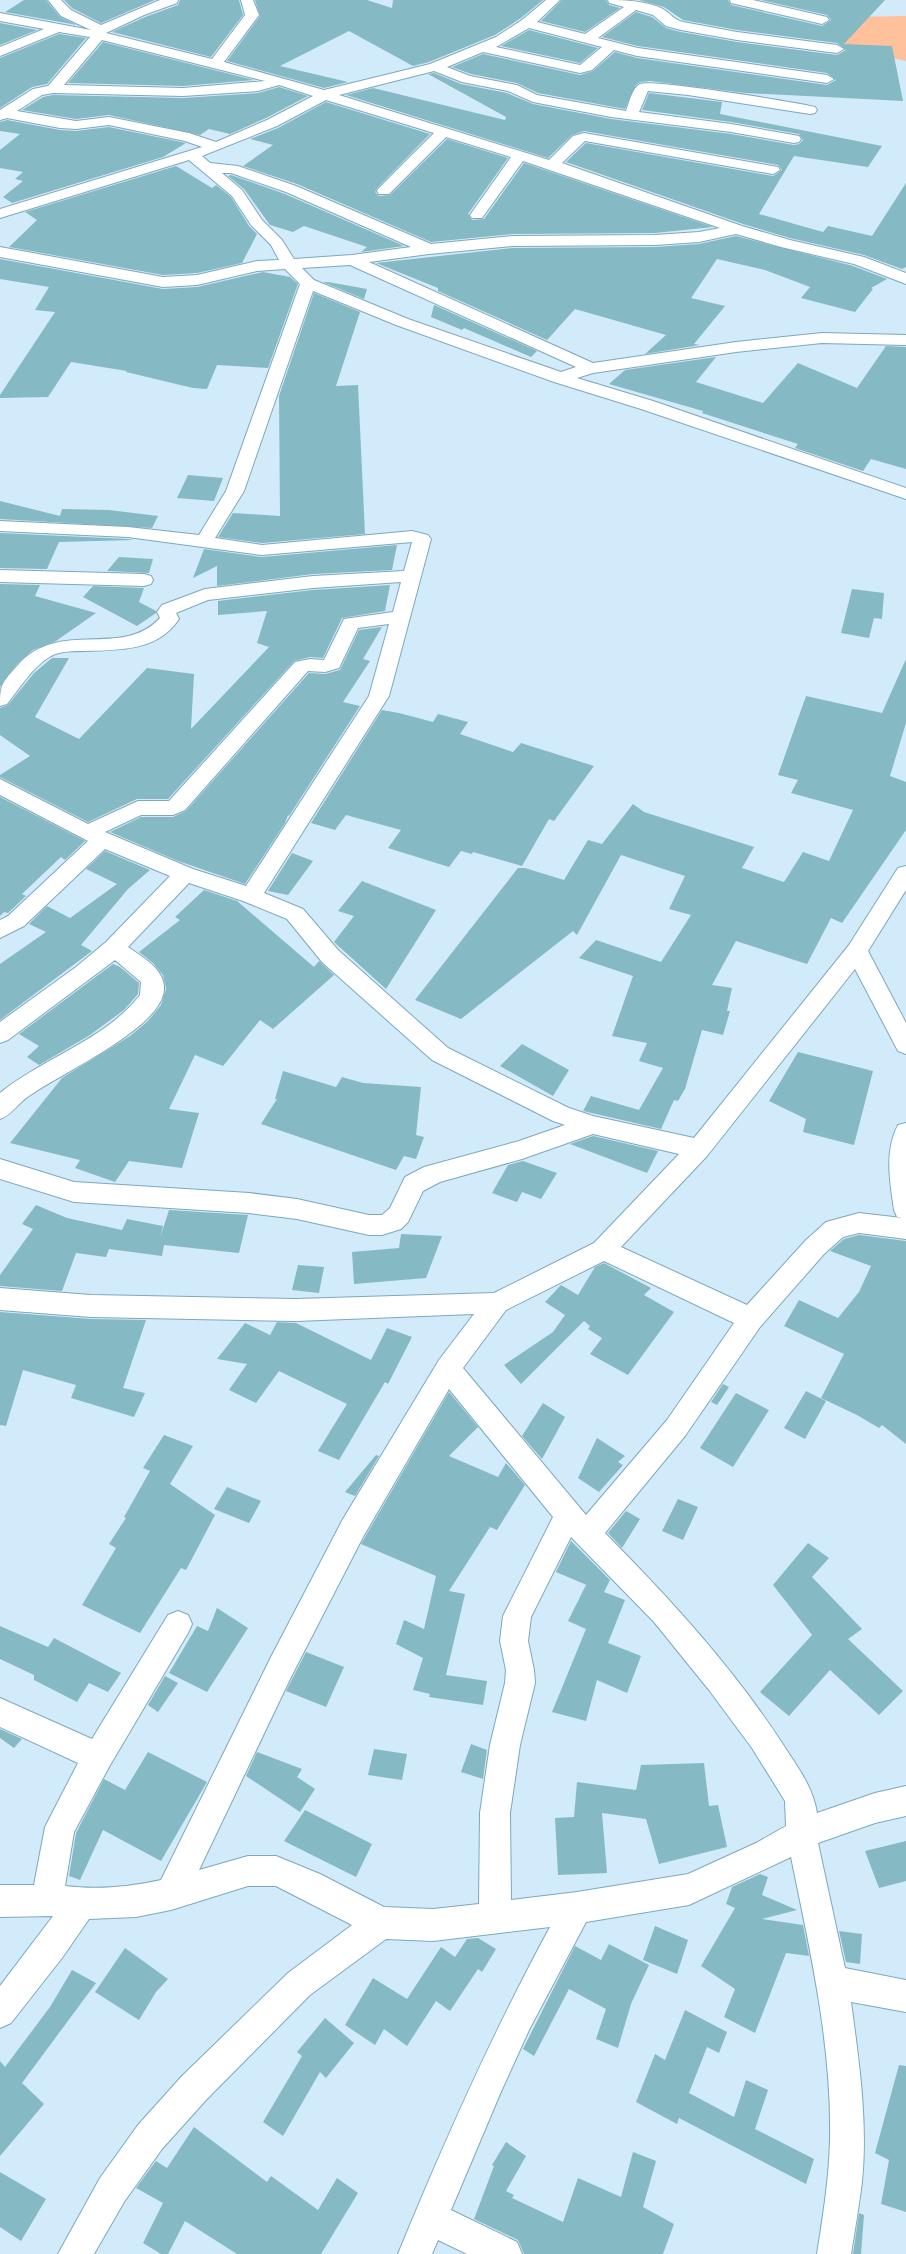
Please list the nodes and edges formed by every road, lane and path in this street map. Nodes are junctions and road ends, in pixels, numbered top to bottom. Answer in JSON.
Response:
{"nodes":[{"id":1,"x":54,"y":0,"type":"edge"},
{"id":2,"x":172,"y":0,"type":"edge"},
{"id":3,"x":247,"y":0,"type":"edge"},
{"id":4,"x":554,"y":0,"type":"edge"},
{"id":5,"x":614,"y":0,"type":"edge"},
{"id":6,"x":736,"y":0,"type":"edge"},
{"id":7,"x":635,"y":6,"type":"junction"},
{"id":8,"x":0,"y":17,"type":"edge"},
{"id":9,"x":822,"y":20,"type":"dead end"},
{"id":10,"x":527,"y":23,"type":"junction"},
{"id":11,"x":57,"y":28,"type":"junction"},
{"id":12,"x":97,"y":33,"type":"junction"},
{"id":13,"x":587,"y":39,"type":"junction"},
{"id":14,"x":611,"y":46,"type":"junction"},
{"id":15,"x":483,"y":48,"type":"junction"},
{"id":16,"x":837,"y":49,"type":"dead end"},
{"id":17,"x":0,"y":52,"type":"edge"},
{"id":18,"x":215,"y":64,"type":"junction"},
{"id":19,"x":435,"y":67,"type":"junction"},
{"id":20,"x":827,"y":79,"type":"dead end"},
{"id":21,"x":280,"y":81,"type":"junction"},
{"id":22,"x":53,"y":89,"type":"junction"},
{"id":23,"x":326,"y":94,"type":"junction"},
{"id":24,"x":810,"y":110,"type":"dead end"},
{"id":25,"x":2,"y":114,"type":"edge"},
{"id":26,"x":631,"y":116,"type":"junction"},
{"id":27,"x":443,"y":132,"type":"junction"},
{"id":28,"x":794,"y":139,"type":"dead end"},
{"id":29,"x":216,"y":147,"type":"junction"},
{"id":30,"x":192,"y":155,"type":"junction"},
{"id":31,"x":519,"y":156,"type":"junction"},
{"id":32,"x":552,"y":165,"type":"junction"},
{"id":33,"x":206,"y":167,"type":"junction"},
{"id":34,"x":773,"y":170,"type":"dead end"},
{"id":35,"x":384,"y":190,"type":"dead end"},
{"id":36,"x":0,"y":214,"type":"edge"},
{"id":37,"x":477,"y":215,"type":"dead end"},
{"id":38,"x":736,"y":229,"type":"junction"},
{"id":39,"x":428,"y":249,"type":"junction"},
{"id":40,"x":0,"y":252,"type":"edge"},
{"id":41,"x":352,"y":260,"type":"junction"},
{"id":42,"x":289,"y":264,"type":"junction"},
{"id":43,"x":906,"y":278,"type":"edge"},
{"id":44,"x":308,"y":283,"type":"junction"},
{"id":45,"x":906,"y":340,"type":"edge"},
{"id":46,"x":591,"y":368,"type":"junction"},
{"id":47,"x":560,"y":378,"type":"junction"},
{"id":48,"x":906,"y":494,"type":"edge"},
{"id":49,"x":0,"y":526,"type":"edge"},
{"id":50,"x":204,"y":541,"type":"junction"},
{"id":51,"x":0,"y":576,"type":"edge"},
{"id":52,"x":413,"y":576,"type":"junction"},
{"id":53,"x":144,"y":580,"type":"dead end"},
{"id":54,"x":401,"y":618,"type":"junction"},
{"id":55,"x":0,"y":700,"type":"edge"},
{"id":56,"x":0,"y":786,"type":"edge"},
{"id":57,"x":95,"y":836,"type":"junction"},
{"id":58,"x":906,"y":873,"type":"edge"},
{"id":59,"x":184,"y":874,"type":"junction"},
{"id":60,"x":251,"y":896,"type":"junction"},
{"id":61,"x":0,"y":930,"type":"edge"},
{"id":62,"x":114,"y":948,"type":"junction"},
{"id":63,"x":857,"y":951,"type":"junction"},
{"id":64,"x":0,"y":1034,"type":"edge"},
{"id":65,"x":906,"y":1045,"type":"edge"},
{"id":66,"x":0,"y":1110,"type":"edge"},
{"id":67,"x":593,"y":1125,"type":"junction"},
{"id":68,"x":906,"y":1132,"type":"edge"},
{"id":69,"x":699,"y":1149,"type":"junction"},
{"id":70,"x":0,"y":1169,"type":"edge"},
{"id":71,"x":906,"y":1210,"type":"edge"},
{"id":72,"x":906,"y":1228,"type":"edge"},
{"id":73,"x":603,"y":1250,"type":"junction"},
{"id":74,"x":0,"y":1299,"type":"edge"},
{"id":75,"x":497,"y":1304,"type":"junction"},
{"id":76,"x":752,"y":1319,"type":"junction"},
{"id":77,"x":448,"y":1368,"type":"junction"},
{"id":78,"x":577,"y":1524,"type":"junction"},
{"id":79,"x":178,"y":1624,"type":"dead end"},
{"id":80,"x":0,"y":1712,"type":"edge"},
{"id":81,"x":98,"y":1757,"type":"junction"},
{"id":82,"x":906,"y":1801,"type":"edge"},
{"id":83,"x":801,"y":1834,"type":"junction"},
{"id":84,"x":171,"y":1894,"type":"junction"},
{"id":85,"x":47,"y":1900,"type":"junction"},
{"id":86,"x":0,"y":1901,"type":"edge"},
{"id":87,"x":81,"y":1904,"type":"junction"},
{"id":88,"x":577,"y":1908,"type":"junction"},
{"id":89,"x":495,"y":1917,"type":"junction"},
{"id":90,"x":381,"y":1923,"type":"junction"},
{"id":91,"x":832,"y":1982,"type":"junction"},
{"id":92,"x":906,"y":1996,"type":"edge"},
{"id":93,"x":0,"y":2012,"type":"edge"},
{"id":94,"x":430,"y":2218,"type":"junction"},
{"id":95,"x":75,"y":2254,"type":"edge"},
{"id":96,"x":415,"y":2254,"type":"edge"},
{"id":97,"x":505,"y":2254,"type":"edge"},
{"id":98,"x":834,"y":2254,"type":"edge"}],
"edges":[{"from":1,"to":12,"type":"street"},
{"from":2,"to":12,"type":"street"},
{"from":3,"to":18,"type":"street"},
{"from":4,"to":10,"type":"street"},
{"from":5,"to":7,"type":"street"},
{"from":6,"to":9,"type":"street"},
{"from":7,"to":13,"type":"street"},
{"from":7,"to":16,"type":"street"},
{"from":8,"to":11,"type":"street"},
{"from":10,"to":13,"type":"street"},
{"from":10,"to":15,"type":"street"},
{"from":11,"to":12,"type":"street"},
{"from":11,"to":17,"type":"street"},
{"from":12,"to":18,"type":"street"},
{"from":12,"to":22,"type":"street"},
{"from":13,"to":14,"type":"street"},
{"from":14,"to":15,"type":"street"},
{"from":14,"to":20,"type":"street"},
{"from":15,"to":19,"type":"street"},
{"from":18,"to":21,"type":"street"},
{"from":19,"to":23,"type":"street"},
{"from":19,"to":26,"type":"street"},
{"from":21,"to":22,"type":"street"},
{"from":21,"to":23,"type":"street"},
{"from":22,"to":25,"type":"street"},
{"from":23,"to":27,"type":"street"},
{"from":23,"to":29,"type":"street"},
{"from":24,"to":26,"type":"street"},
{"from":25,"to":29,"type":"street"},
{"from":26,"to":28,"type":"street"},
{"from":27,"to":31,"type":"street"},
{"from":27,"to":35,"type":"street"},
{"from":29,"to":30,"type":"street"},
{"from":30,"to":33,"type":"street"},
{"from":30,"to":36,"type":"street"},
{"from":31,"to":32,"type":"street"},
{"from":31,"to":37,"type":"street"},
{"from":32,"to":34,"type":"street"},
{"from":32,"to":38,"type":"street"},
{"from":33,"to":39,"type":"street"},
{"from":33,"to":42,"type":"street"},
{"from":38,"to":39,"type":"street"},
{"from":38,"to":43,"type":"street"},
{"from":39,"to":41,"type":"street"},
{"from":40,"to":42,"type":"street"},
{"from":41,"to":42,"type":"street"},
{"from":41,"to":46,"type":"street"},
{"from":42,"to":44,"type":"street"},
{"from":44,"to":47,"type":"street"},
{"from":44,"to":50,"type":"street"},
{"from":45,"to":46,"type":"street"},
{"from":46,"to":47,"type":"street"},
{"from":47,"to":48,"type":"street"},
{"from":49,"to":50,"type":"street"},
{"from":50,"to":52,"type":"street"},
{"from":51,"to":53,"type":"street"},
{"from":52,"to":54,"type":"street"},
{"from":52,"to":55,"type":"street"},
{"from":54,"to":57,"type":"street"},
{"from":54,"to":60,"type":"street"},
{"from":56,"to":57,"type":"street"},
{"from":57,"to":59,"type":"street"},
{"from":57,"to":61,"type":"street"},
{"from":58,"to":63,"type":"street"},
{"from":59,"to":60,"type":"street"},
{"from":59,"to":62,"type":"street"},
{"from":60,"to":67,"type":"street"},
{"from":62,"to":64,"type":"street"},
{"from":62,"to":66,"type":"street"},
{"from":63,"to":65,"type":"street"},
{"from":63,"to":69,"type":"street"},
{"from":67,"to":69,"type":"street"},
{"from":67,"to":70,"type":"street"},
{"from":68,"to":71,"type":"street"},
{"from":69,"to":73,"type":"street"},
{"from":72,"to":76,"type":"street"},
{"from":73,"to":75,"type":"street"},
{"from":73,"to":76,"type":"street"},
{"from":74,"to":75,"type":"street"},
{"from":75,"to":77,"type":"street"},
{"from":76,"to":78,"type":"street"},
{"from":77,"to":78,"type":"street"},
{"from":77,"to":84,"type":"street"},
{"from":78,"to":83,"type":"street"},
{"from":78,"to":89,"type":"street"},
{"from":79,"to":81,"type":"street"},
{"from":80,"to":81,"type":"street"},
{"from":81,"to":85,"type":"street"},
{"from":82,"to":83,"type":"street"},
{"from":83,"to":88,"type":"street"},
{"from":83,"to":91,"type":"street"},
{"from":84,"to":87,"type":"street"},
{"from":84,"to":90,"type":"street"},
{"from":85,"to":86,"type":"street"},
{"from":85,"to":87,"type":"street"},
{"from":87,"to":93,"type":"street"},
{"from":88,"to":89,"type":"street"},
{"from":88,"to":94,"type":"street"},
{"from":89,"to":90,"type":"street"},
{"from":90,"to":95,"type":"street"},
{"from":91,"to":92,"type":"street"},
{"from":91,"to":98,"type":"street"},
{"from":94,"to":96,"type":"street"},
{"from":94,"to":97,"type":"street"}]}
